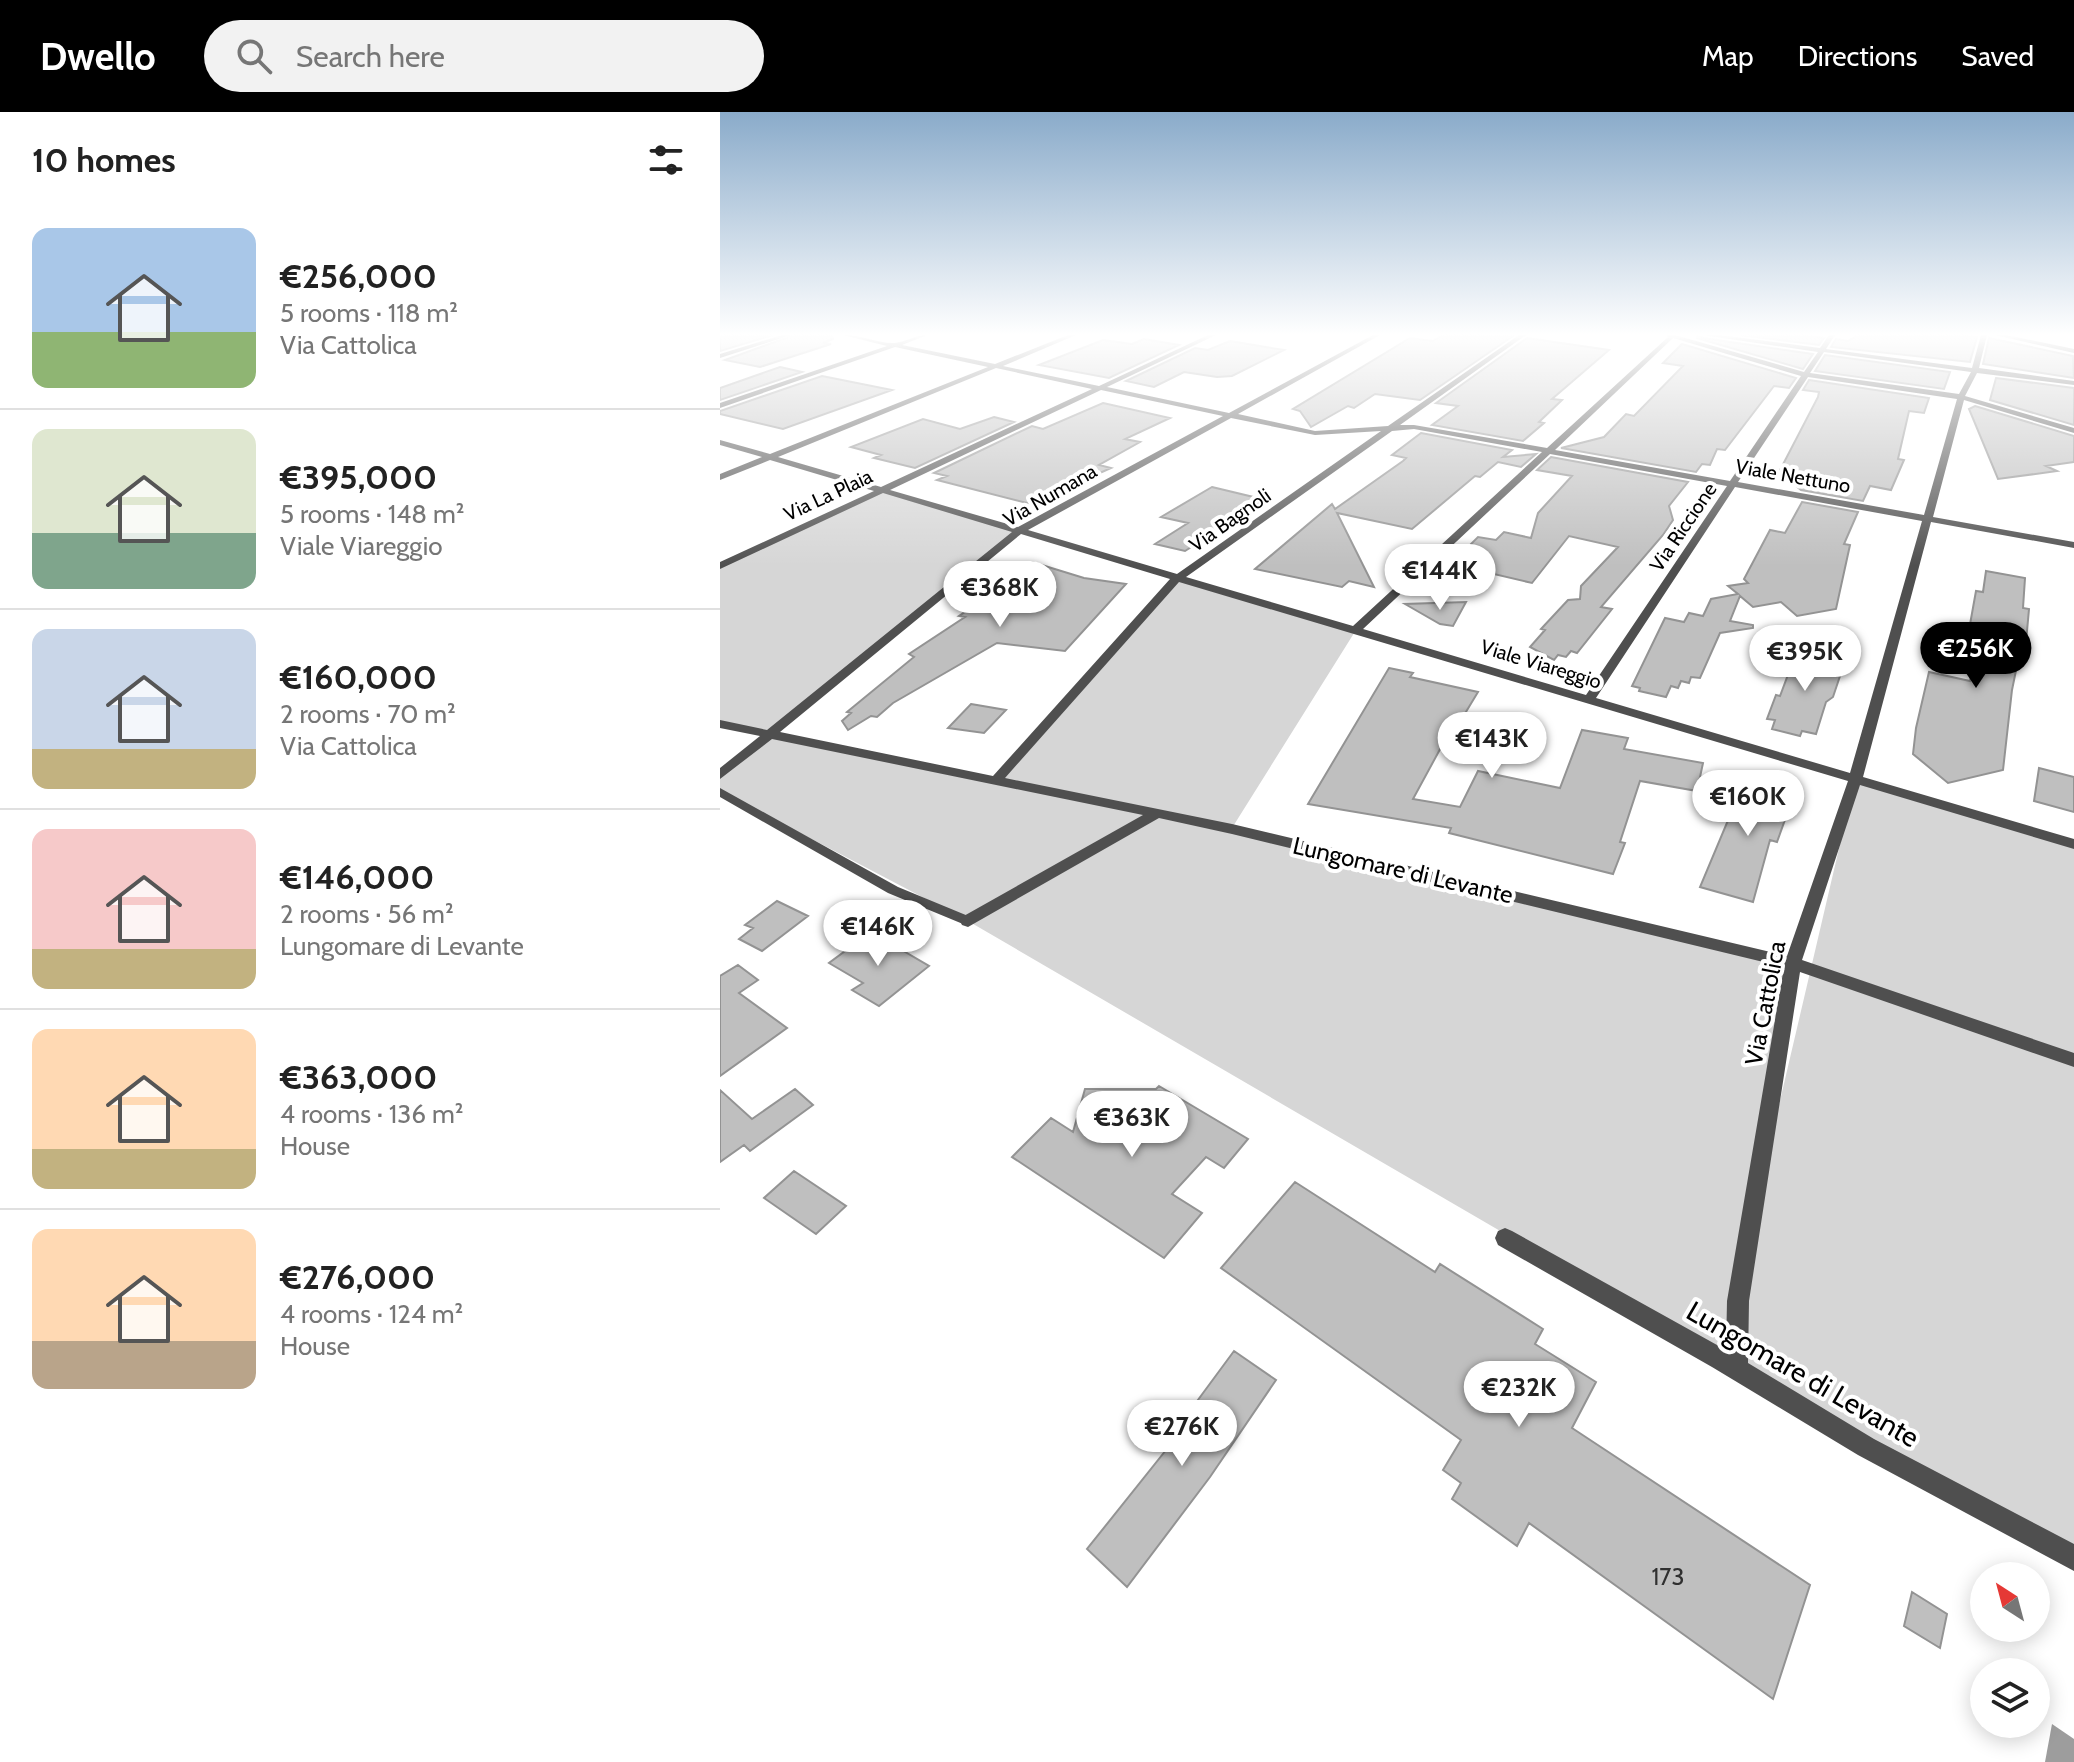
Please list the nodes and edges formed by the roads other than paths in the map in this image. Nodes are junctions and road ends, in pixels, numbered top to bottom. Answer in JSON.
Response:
{"nodes":[{"id":1,"x":882,"y":412,"type":"edge"},
{"id":2,"x":1049,"y":412,"type":"edge"},
{"id":3,"x":1211,"y":412,"type":"edge"},
{"id":4,"x":1236,"y":412,"type":"edge"},
{"id":5,"x":1415,"y":412,"type":"edge"},
{"id":6,"x":1590,"y":412,"type":"edge"},
{"id":7,"x":1779,"y":412,"type":"edge"},
{"id":8,"x":1957,"y":412,"type":"edge"},
{"id":9,"x":2011,"y":412,"type":"edge"},
{"id":10,"x":1229,"y":416,"type":"junction"},
{"id":11,"x":1394,"y":427,"type":"junction"},
{"id":12,"x":2074,"y":431,"type":"edge"},
{"id":13,"x":720,"y":442,"type":"edge"},
{"id":14,"x":1550,"y":451,"type":"junction"},
{"id":15,"x":771,"y":457,"type":"junction"},
{"id":16,"x":720,"y":477,"type":"edge"},
{"id":17,"x":1734,"y":484,"type":"junction"},
{"id":18,"x":883,"y":489,"type":"junction"},
{"id":19,"x":1929,"y":519,"type":"junction"},
{"id":20,"x":1019,"y":531,"type":"junction"},
{"id":21,"x":2074,"y":545,"type":"edge"},
{"id":22,"x":720,"y":566,"type":"edge"},
{"id":23,"x":1179,"y":578,"type":"junction"},
{"id":24,"x":1356,"y":630,"type":"junction"},
{"id":25,"x":1589,"y":699,"type":"junction"},
{"id":26,"x":720,"y":724,"type":"edge"},
{"id":27,"x":773,"y":733,"type":"junction"},
{"id":28,"x":720,"y":775,"type":"edge"},
{"id":29,"x":997,"y":779,"type":"junction"},
{"id":30,"x":1855,"y":780,"type":"junction"},
{"id":31,"x":720,"y":792,"type":"edge"},
{"id":32,"x":1158,"y":813,"type":"junction"},
{"id":33,"x":2074,"y":844,"type":"edge"},
{"id":34,"x":968,"y":921,"type":"joint"},
{"id":35,"x":1793,"y":963,"type":"junction"},
{"id":36,"x":2074,"y":1060,"type":"edge"},
{"id":37,"x":1505,"y":1238,"type":"dead end"},
{"id":38,"x":1737,"y":1370,"type":"junction"},
{"id":39,"x":2074,"y":1558,"type":"edge"}],
"edges":[{"from":1,"to":15,"type":"street"},
{"from":2,"to":18,"type":"street","name":"Via La Plaia"},
{"from":3,"to":10,"type":"street","name":"Viale Nettuno"},
{"from":4,"to":10,"type":"street","name":"Via Numana"},
{"from":5,"to":11,"type":"street","name":"Via Bagnoli"},
{"from":6,"to":14,"type":"street"},
{"from":7,"to":17,"type":"street","name":"Via Riccione"},
{"from":8,"to":19,"type":"street","name":"Via Cattolica"},
{"from":9,"to":12,"type":"street"},
{"from":10,"to":11,"type":"street","name":"Viale Nettuno"},
{"from":10,"to":20,"type":"street","name":"Via Numana"},
{"from":11,"to":14,"type":"street","name":"Viale Nettuno"},
{"from":11,"to":23,"type":"street","name":"Via Bagnoli"},
{"from":13,"to":15,"type":"street","name":"Viale Viareggio"},
{"from":14,"to":17,"type":"street","name":"Viale Nettuno"},
{"from":14,"to":24,"type":"street"},
{"from":15,"to":16,"type":"street"},
{"from":15,"to":18,"type":"street","name":"Viale Viareggio"},
{"from":17,"to":19,"type":"street","name":"Viale Nettuno"},
{"from":17,"to":25,"type":"street","name":"Via Riccione"},
{"from":18,"to":20,"type":"street","name":"Viale Viareggio"},
{"from":18,"to":22,"type":"street","name":"Via La Plaia"},
{"from":19,"to":21,"type":"street","name":"Viale Nettuno"},
{"from":19,"to":30,"type":"street","name":"Via Cattolica"},
{"from":20,"to":23,"type":"street","name":"Viale Viareggio"},
{"from":20,"to":27,"type":"street","name":"Via Numana"},
{"from":23,"to":24,"type":"street","name":"Viale Viareggio"},
{"from":23,"to":29,"type":"street","name":"Via Bagnoli"},
{"from":24,"to":25,"type":"street","name":"Viale Viareggio"},
{"from":25,"to":30,"type":"street","name":"Viale Viareggio"},
{"from":26,"to":27,"type":"street","name":"Lungomare di Levante"},
{"from":27,"to":28,"type":"street","name":"Via Numana"},
{"from":27,"to":29,"type":"street","name":"Lungomare di Levante"},
{"from":29,"to":32,"type":"street","name":"Lungomare di Levante"},
{"from":30,"to":33,"type":"street","name":"Viale Viareggio"},
{"from":30,"to":35,"type":"street","name":"Via Cattolica"},
{"from":31,"to":34,"type":"lane"},
{"from":32,"to":34,"type":"street"},
{"from":32,"to":35,"type":"street","name":"Lungomare di Levante"},
{"from":35,"to":36,"type":"street","name":"Lungomare di Levante"},
{"from":35,"to":38,"type":"street","name":"Via Cattolica"},
{"from":37,"to":38,"type":"street","name":"Lungomare di Levante"},
{"from":38,"to":39,"type":"street","name":"Lungomare di Levante"}]}
